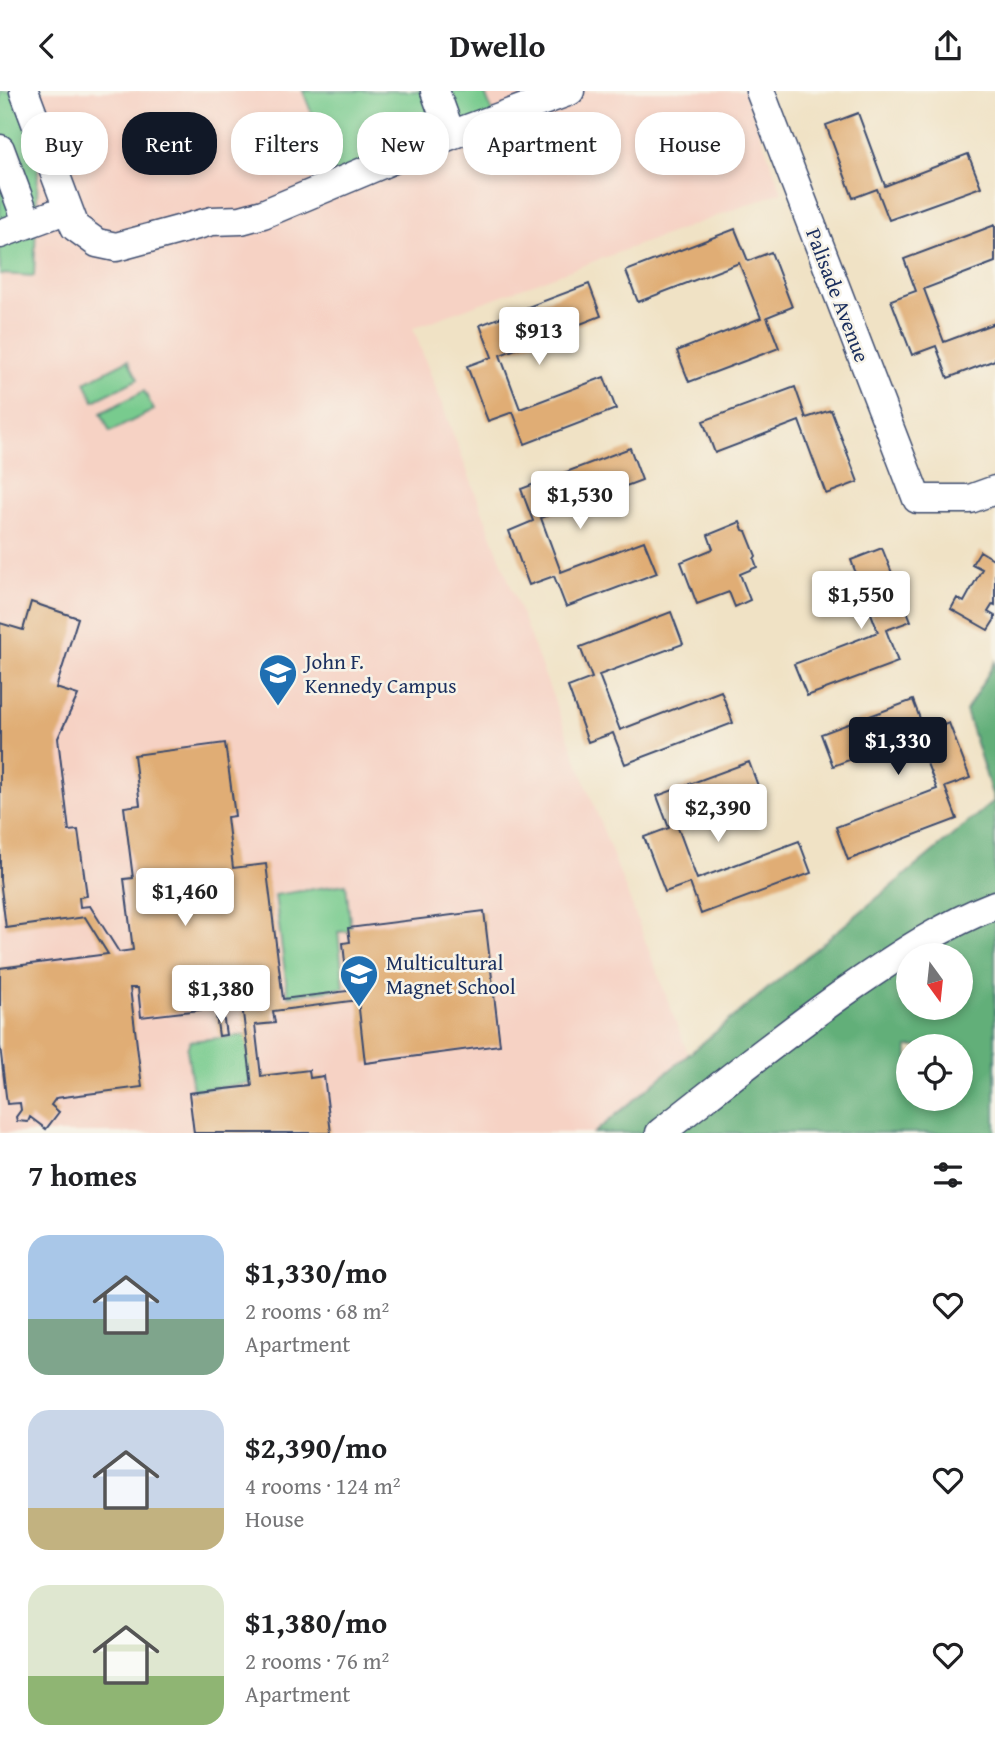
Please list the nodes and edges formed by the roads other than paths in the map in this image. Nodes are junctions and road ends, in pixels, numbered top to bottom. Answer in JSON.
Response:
{"nodes":[{"id":1,"x":24,"y":91,"type":"edge"},
{"id":2,"x":435,"y":91,"type":"edge"},
{"id":3,"x":570,"y":91,"type":"edge"},
{"id":4,"x":760,"y":91,"type":"edge"},
{"id":5,"x":451,"y":135,"type":"junction"},
{"id":6,"x":0,"y":149,"type":"edge"},
{"id":7,"x":68,"y":209,"type":"junction"},
{"id":8,"x":28,"y":224,"type":"junction"},
{"id":9,"x":0,"y":234,"type":"edge"},
{"id":10,"x":995,"y":490,"type":"edge"},
{"id":11,"x":995,"y":905,"type":"edge"},
{"id":12,"x":660,"y":1133,"type":"edge"}],
"edges":[{"from":1,"to":7,"type":"street"},
{"from":2,"to":5,"type":"street"},
{"from":3,"to":5,"type":"street"},
{"from":4,"to":10,"type":"street","name":"Palisade Avenue"},
{"from":5,"to":7,"type":"street"},
{"from":6,"to":8,"type":"street"},
{"from":7,"to":8,"type":"street"},
{"from":8,"to":9,"type":"street"},
{"from":11,"to":12,"type":"street"}]}
